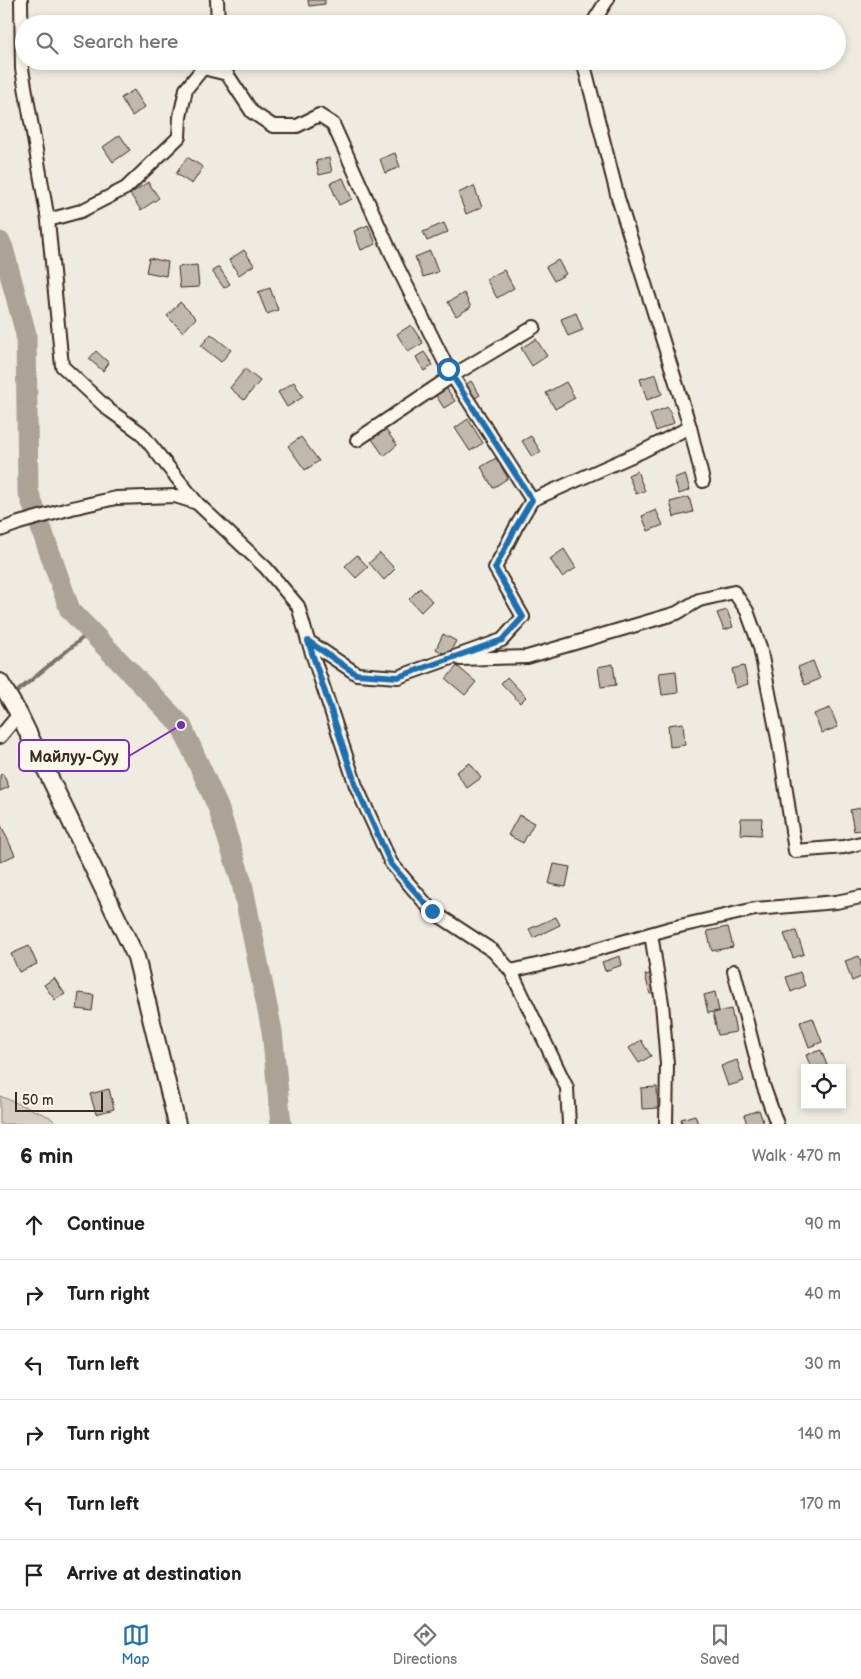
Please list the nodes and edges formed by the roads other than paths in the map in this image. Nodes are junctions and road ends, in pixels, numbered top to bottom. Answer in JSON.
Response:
{"nodes":[{"id":1,"x":20,"y":0,"type":"edge"},
{"id":2,"x":217,"y":0,"type":"edge"},
{"id":3,"x":607,"y":0,"type":"edge"},
{"id":4,"x":20,"y":15,"type":"edge"},
{"id":5,"x":218,"y":15,"type":"edge"},
{"id":6,"x":598,"y":15,"type":"edge"},
{"id":7,"x":22,"y":70,"type":"edge"},
{"id":8,"x":201,"y":70,"type":"edge"},
{"id":9,"x":211,"y":70,"type":"edge"},
{"id":10,"x":586,"y":70,"type":"edge"},
{"id":11,"x":48,"y":220,"type":"junction"},
{"id":12,"x":534,"y":327,"type":"dead end"},
{"id":13,"x":452,"y":376,"type":"junction"},
{"id":14,"x":690,"y":427,"type":"junction"},
{"id":15,"x":357,"y":440,"type":"dead end"},
{"id":16,"x":703,"y":481,"type":"dead end"},
{"id":17,"x":532,"y":500,"type":"junction"},
{"id":18,"x":197,"y":503,"type":"junction"},
{"id":19,"x":0,"y":530,"type":"edge"},
{"id":20,"x":308,"y":641,"type":"junction"},
{"id":21,"x":447,"y":660,"type":"junction"},
{"id":22,"x":0,"y":682,"type":"edge"},
{"id":23,"x":17,"y":709,"type":"junction"},
{"id":24,"x":0,"y":737,"type":"edge"},
{"id":25,"x":861,"y":843,"type":"edge"},
{"id":26,"x":860,"y":900,"type":"edge"},
{"id":27,"x":651,"y":934,"type":"junction"},
{"id":28,"x":512,"y":971,"type":"junction"},
{"id":29,"x":734,"y":972,"type":"dead end"},
{"id":30,"x":177,"y":1124,"type":"edge"},
{"id":31,"x":569,"y":1124,"type":"edge"},
{"id":32,"x":666,"y":1124,"type":"edge"},
{"id":33,"x":777,"y":1124,"type":"edge"}],
"edges":[{"from":1,"to":4,"type":"street"},
{"from":2,"to":5,"type":"street"},
{"from":3,"to":6,"type":"street"},
{"from":7,"to":11,"type":"street"},
{"from":8,"to":11,"type":"street"},
{"from":9,"to":13,"type":"street"},
{"from":10,"to":14,"type":"street"},
{"from":11,"to":18,"type":"street"},
{"from":12,"to":13,"type":"street"},
{"from":13,"to":15,"type":"street"},
{"from":13,"to":17,"type":"street"},
{"from":14,"to":16,"type":"street"},
{"from":14,"to":17,"type":"street"},
{"from":17,"to":21,"type":"street"},
{"from":18,"to":19,"type":"street"},
{"from":18,"to":20,"type":"street"},
{"from":20,"to":21,"type":"street"},
{"from":20,"to":28,"type":"street"},
{"from":21,"to":25,"type":"street"},
{"from":22,"to":23,"type":"main road"},
{"from":23,"to":24,"type":"street"},
{"from":23,"to":30,"type":"main road"},
{"from":26,"to":27,"type":"street"},
{"from":27,"to":28,"type":"street"},
{"from":27,"to":32,"type":"street"},
{"from":28,"to":31,"type":"street"},
{"from":29,"to":33,"type":"street"}]}
